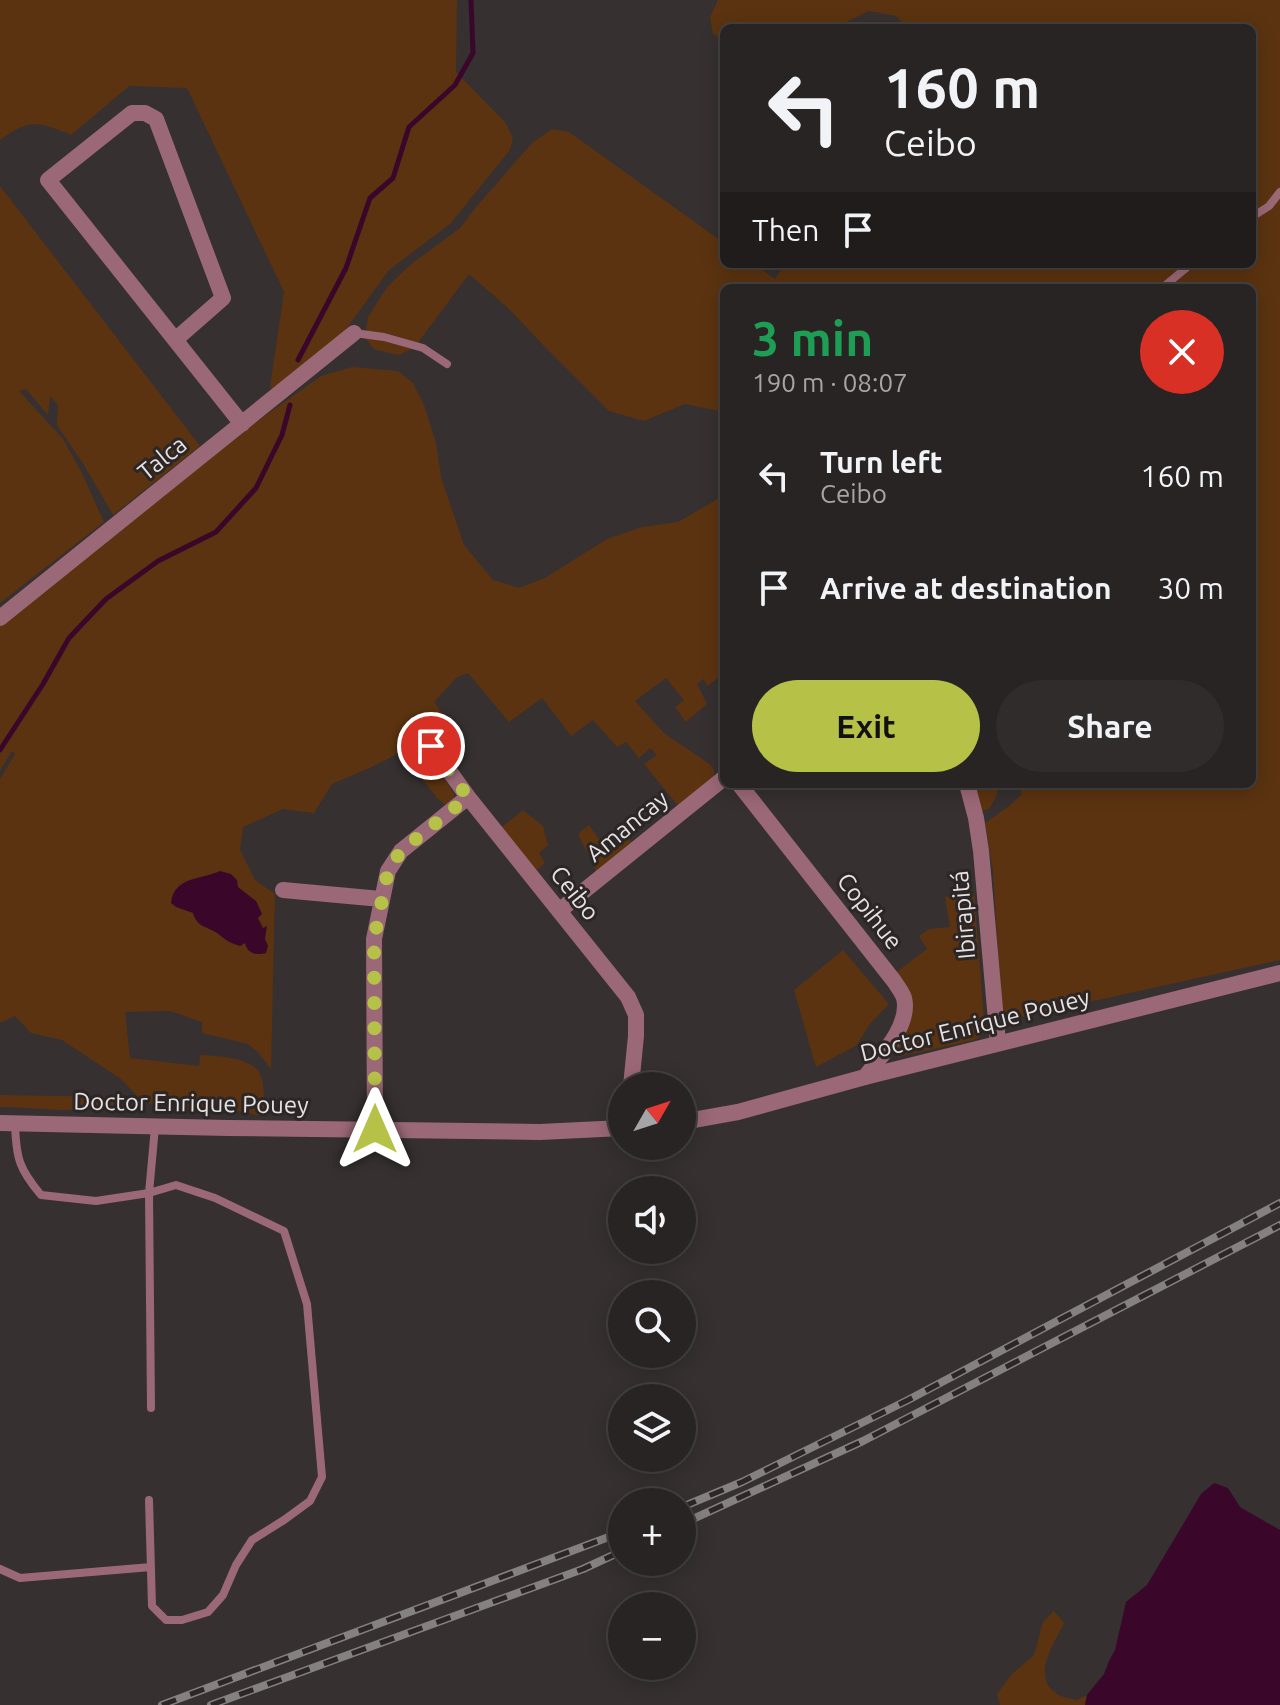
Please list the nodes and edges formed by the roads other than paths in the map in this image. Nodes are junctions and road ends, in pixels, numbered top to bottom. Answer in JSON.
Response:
{"nodes":[{"id":1,"x":1280,"y":192,"type":"edge"},
{"id":2,"x":1256,"y":214,"type":"edge"},
{"id":3,"x":1186,"y":268,"type":"edge"},
{"id":4,"x":1167,"y":284,"type":"edge"},
{"id":5,"x":354,"y":333,"type":"joint"},
{"id":6,"x":175,"y":340,"type":"junction"},
{"id":7,"x":447,"y":364,"type":"dead end"},
{"id":8,"x":242,"y":424,"type":"junction"},
{"id":9,"x":0,"y":618,"type":"edge"},
{"id":10,"x":431,"y":746,"type":"dead end"},
{"id":11,"x":720,"y":781,"type":"edge"},
{"id":12,"x":742,"y":788,"type":"edge"},
{"id":13,"x":968,"y":788,"type":"edge"},
{"id":14,"x":468,"y":797,"type":"junction"},
{"id":15,"x":283,"y":890,"type":"dead end"},
{"id":16,"x":381,"y":899,"type":"junction"},
{"id":17,"x":559,"y":911,"type":"junction"},
{"id":18,"x":1280,"y":973,"type":"edge"},
{"id":19,"x":998,"y":1043,"type":"junction"},
{"id":20,"x":632,"y":1072,"type":"edge"},
{"id":21,"x":865,"y":1077,"type":"junction"},
{"id":22,"x":696,"y":1120,"type":"edge"},
{"id":23,"x":8,"y":1123,"type":"edge"},
{"id":24,"x":155,"y":1126,"type":"junction"},
{"id":25,"x":375,"y":1129,"type":"junction"},
{"id":26,"x":608,"y":1129,"type":"edge"},
{"id":27,"x":149,"y":1193,"type":"junction"},
{"id":28,"x":151,"y":1408,"type":"dead end"},
{"id":29,"x":149,"y":1500,"type":"dead end"},
{"id":30,"x":151,"y":1567,"type":"junction"},
{"id":31,"x":0,"y":1569,"type":"edge"}],
"edges":[{"from":1,"to":2,"type":"lane"},
{"from":3,"to":4,"type":"lane"},
{"from":5,"to":7,"type":"lane"},
{"from":5,"to":8,"type":"street","name":"Talca"},
{"from":6,"to":6,"type":"street"},
{"from":6,"to":8,"type":"street"},
{"from":8,"to":9,"type":"street","name":"Talca"},
{"from":10,"to":14,"type":"street","name":"Ceibo"},
{"from":11,"to":17,"type":"street","name":"Amancay"},
{"from":12,"to":21,"type":"street","name":"Copihue"},
{"from":13,"to":19,"type":"street","name":"Ibirapitá"},
{"from":14,"to":16,"type":"street"},
{"from":14,"to":17,"type":"street","name":"Ceibo"},
{"from":15,"to":16,"type":"street"},
{"from":16,"to":25,"type":"street"},
{"from":17,"to":20,"type":"street","name":"Ceibo"},
{"from":18,"to":19,"type":"street","name":"Doctor Enrique Pouey"},
{"from":19,"to":21,"type":"street","name":"Doctor Enrique Pouey"},
{"from":21,"to":22,"type":"street","name":"Doctor Enrique Pouey"},
{"from":23,"to":24,"type":"street","name":"Doctor Enrique Pouey"},
{"from":23,"to":27,"type":"lane"},
{"from":24,"to":25,"type":"street","name":"Doctor Enrique Pouey"},
{"from":24,"to":27,"type":"lane"},
{"from":25,"to":26,"type":"street","name":"Doctor Enrique Pouey"},
{"from":27,"to":28,"type":"lane"},
{"from":27,"to":30,"type":"lane"},
{"from":29,"to":30,"type":"lane"},
{"from":30,"to":31,"type":"lane"}]}
